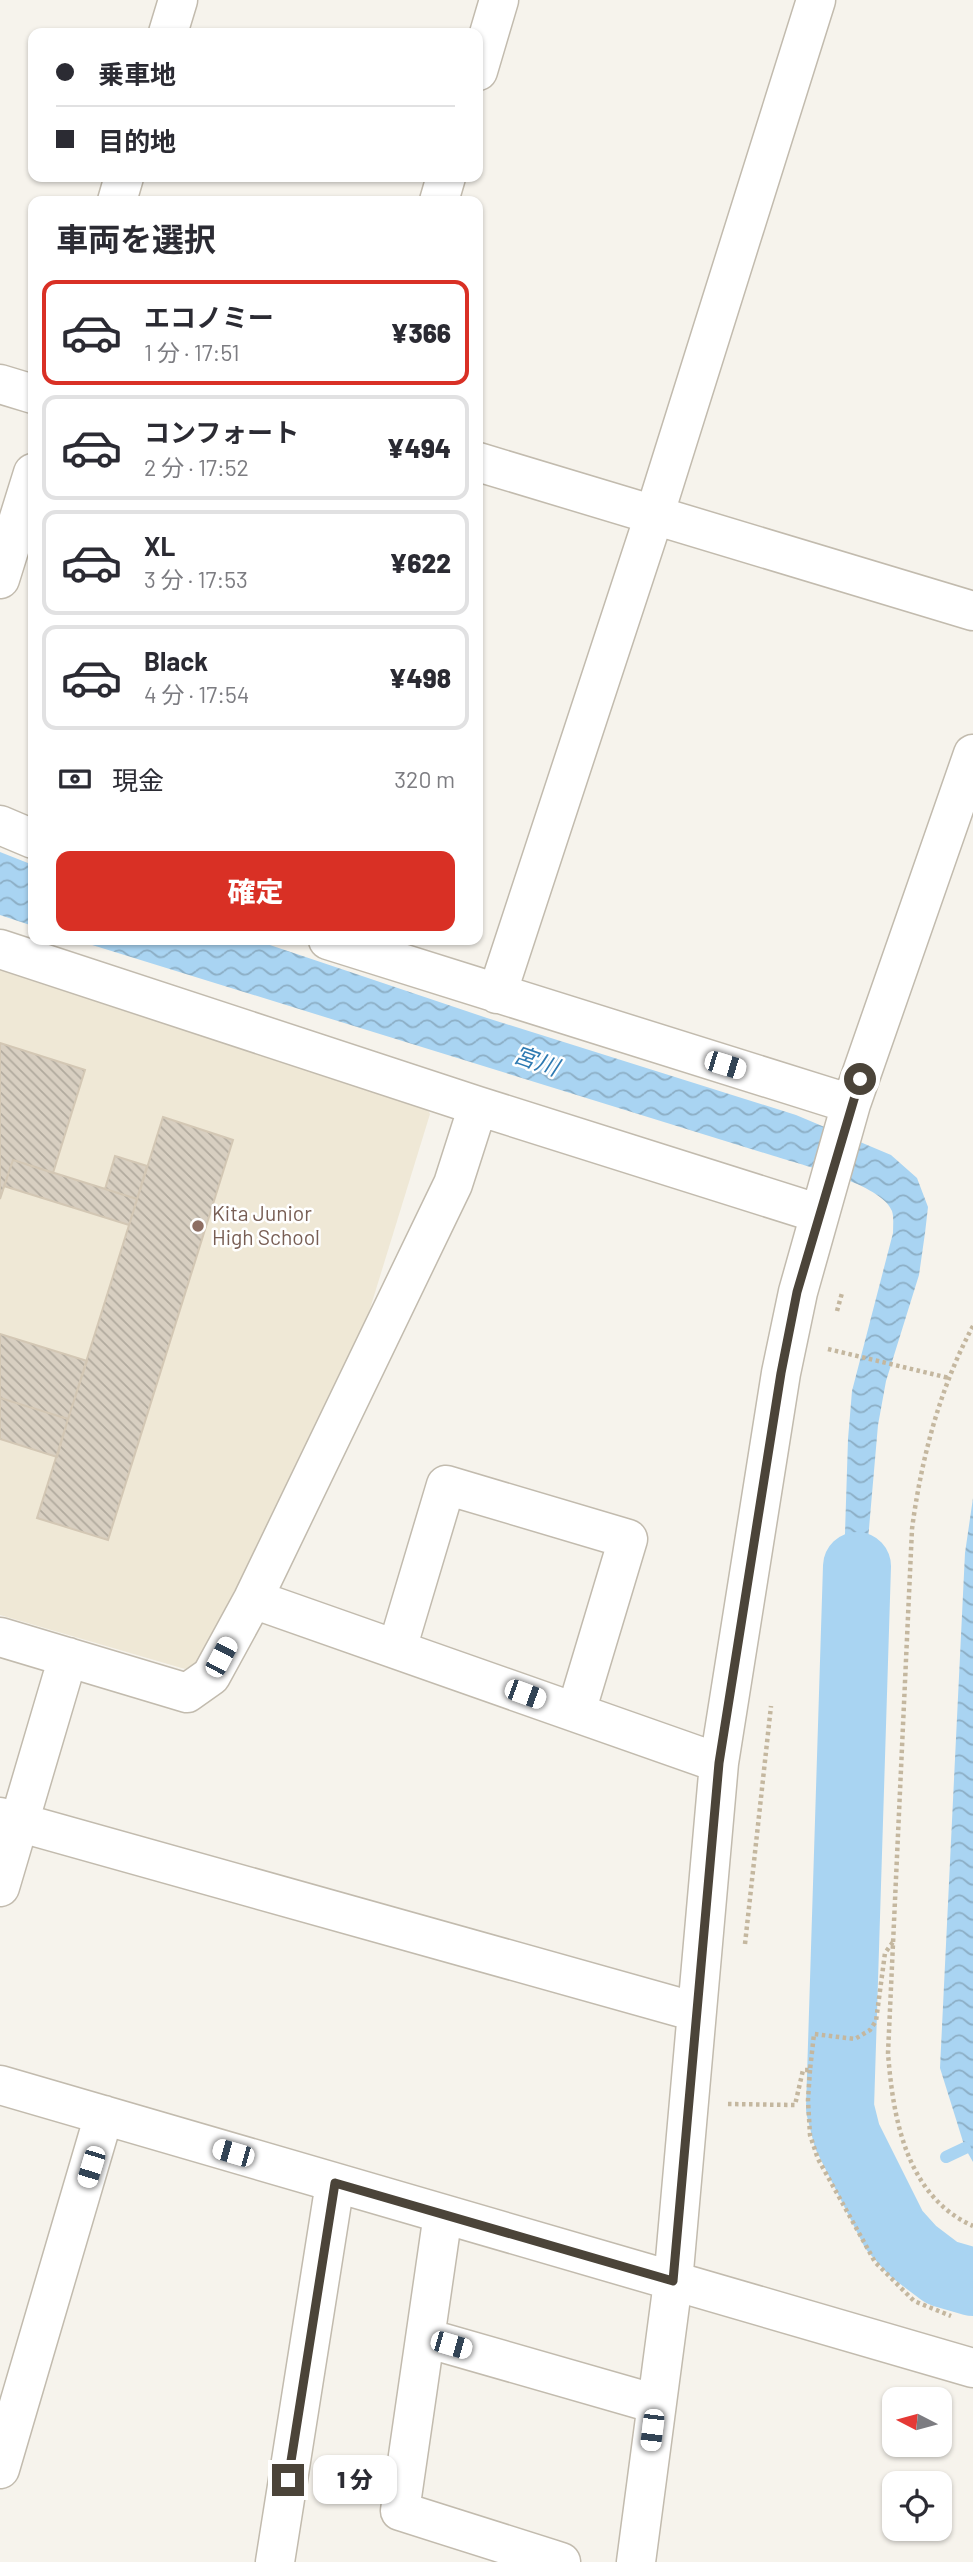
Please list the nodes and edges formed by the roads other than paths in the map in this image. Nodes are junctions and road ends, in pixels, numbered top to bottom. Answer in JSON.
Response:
{"nodes":[{"id":1,"x":178,"y":0,"type":"edge"},
{"id":2,"x":499,"y":0,"type":"edge"},
{"id":3,"x":816,"y":0,"type":"edge"},
{"id":4,"x":170,"y":28,"type":"edge"},
{"id":5,"x":483,"y":54,"type":"edge"},
{"id":6,"x":0,"y":384,"type":"edge"},
{"id":7,"x":28,"y":392,"type":"edge"},
{"id":8,"x":483,"y":464,"type":"edge"},
{"id":9,"x":28,"y":481,"type":"edge"},
{"id":10,"x":10,"y":512,"type":"edge"},
{"id":11,"x":654,"y":516,"type":"junction"},
{"id":12,"x":0,"y":579,"type":"edge"},
{"id":13,"x":973,"y":611,"type":"edge"},
{"id":14,"x":973,"y":754,"type":"edge"},
{"id":15,"x":0,"y":825,"type":"edge"},
{"id":16,"x":28,"y":837,"type":"edge"},
{"id":17,"x":344,"y":945,"type":"edge"},
{"id":18,"x":0,"y":949,"type":"edge"},
{"id":19,"x":497,"y":994,"type":"junction"},
{"id":20,"x":478,"y":1106,"type":"junction"},
{"id":21,"x":849,"y":1113,"type":"junction"},
{"id":22,"x":822,"y":1206,"type":"junction"},
{"id":23,"x":253,"y":1598,"type":"junction"},
{"id":24,"x":0,"y":1637,"type":"edge"},
{"id":25,"x":397,"y":1649,"type":"junction"},
{"id":26,"x":68,"y":1657,"type":"junction"},
{"id":27,"x":576,"y":1712,"type":"junction"},
{"id":28,"x":719,"y":1763,"type":"junction"},
{"id":29,"x":9,"y":1820,"type":"edge"},
{"id":30,"x":0,"y":1887,"type":"edge"},
{"id":31,"x":696,"y":2012,"type":"junction"},
{"id":32,"x":0,"y":2085,"type":"edge"},
{"id":33,"x":104,"y":2115,"type":"junction"},
{"id":34,"x":335,"y":2183,"type":"junction"},
{"id":35,"x":443,"y":2214,"type":"junction"},
{"id":36,"x":673,"y":2281,"type":"junction"},
{"id":37,"x":426,"y":2338,"type":"junction"},
{"id":38,"x":973,"y":2368,"type":"edge"},
{"id":39,"x":656,"y":2404,"type":"junction"},
{"id":40,"x":0,"y":2469,"type":"edge"},
{"id":41,"x":275,"y":2562,"type":"edge"},
{"id":42,"x":561,"y":2562,"type":"edge"},
{"id":43,"x":636,"y":2562,"type":"edge"}],
"edges":[{"from":1,"to":4,"type":"street"},
{"from":2,"to":5,"type":"street"},
{"from":3,"to":11,"type":"street"},
{"from":6,"to":7,"type":"street"},
{"from":8,"to":11,"type":"street"},
{"from":9,"to":10,"type":"street"},
{"from":10,"to":12,"type":"street"},
{"from":11,"to":13,"type":"street"},
{"from":11,"to":19,"type":"street"},
{"from":14,"to":21,"type":"street"},
{"from":15,"to":16,"type":"street"},
{"from":17,"to":19,"type":"street"},
{"from":18,"to":20,"type":"street"},
{"from":19,"to":21,"type":"street"},
{"from":20,"to":22,"type":"street"},
{"from":20,"to":23,"type":"street"},
{"from":21,"to":22,"type":"street"},
{"from":22,"to":28,"type":"street"},
{"from":23,"to":25,"type":"street"},
{"from":23,"to":26,"type":"street"},
{"from":24,"to":26,"type":"street"},
{"from":25,"to":27,"type":"street"},
{"from":25,"to":27,"type":"street"},
{"from":26,"to":29,"type":"street"},
{"from":27,"to":28,"type":"street"},
{"from":28,"to":31,"type":"street"},
{"from":29,"to":30,"type":"street"},
{"from":29,"to":31,"type":"street"},
{"from":31,"to":36,"type":"street"},
{"from":32,"to":33,"type":"street"},
{"from":33,"to":34,"type":"street"},
{"from":33,"to":40,"type":"street"},
{"from":34,"to":35,"type":"street"},
{"from":34,"to":41,"type":"street"},
{"from":35,"to":36,"type":"street"},
{"from":35,"to":37,"type":"street"},
{"from":36,"to":38,"type":"street"},
{"from":36,"to":39,"type":"street"},
{"from":37,"to":39,"type":"street"},
{"from":37,"to":42,"type":"street"},
{"from":39,"to":43,"type":"street"}]}
